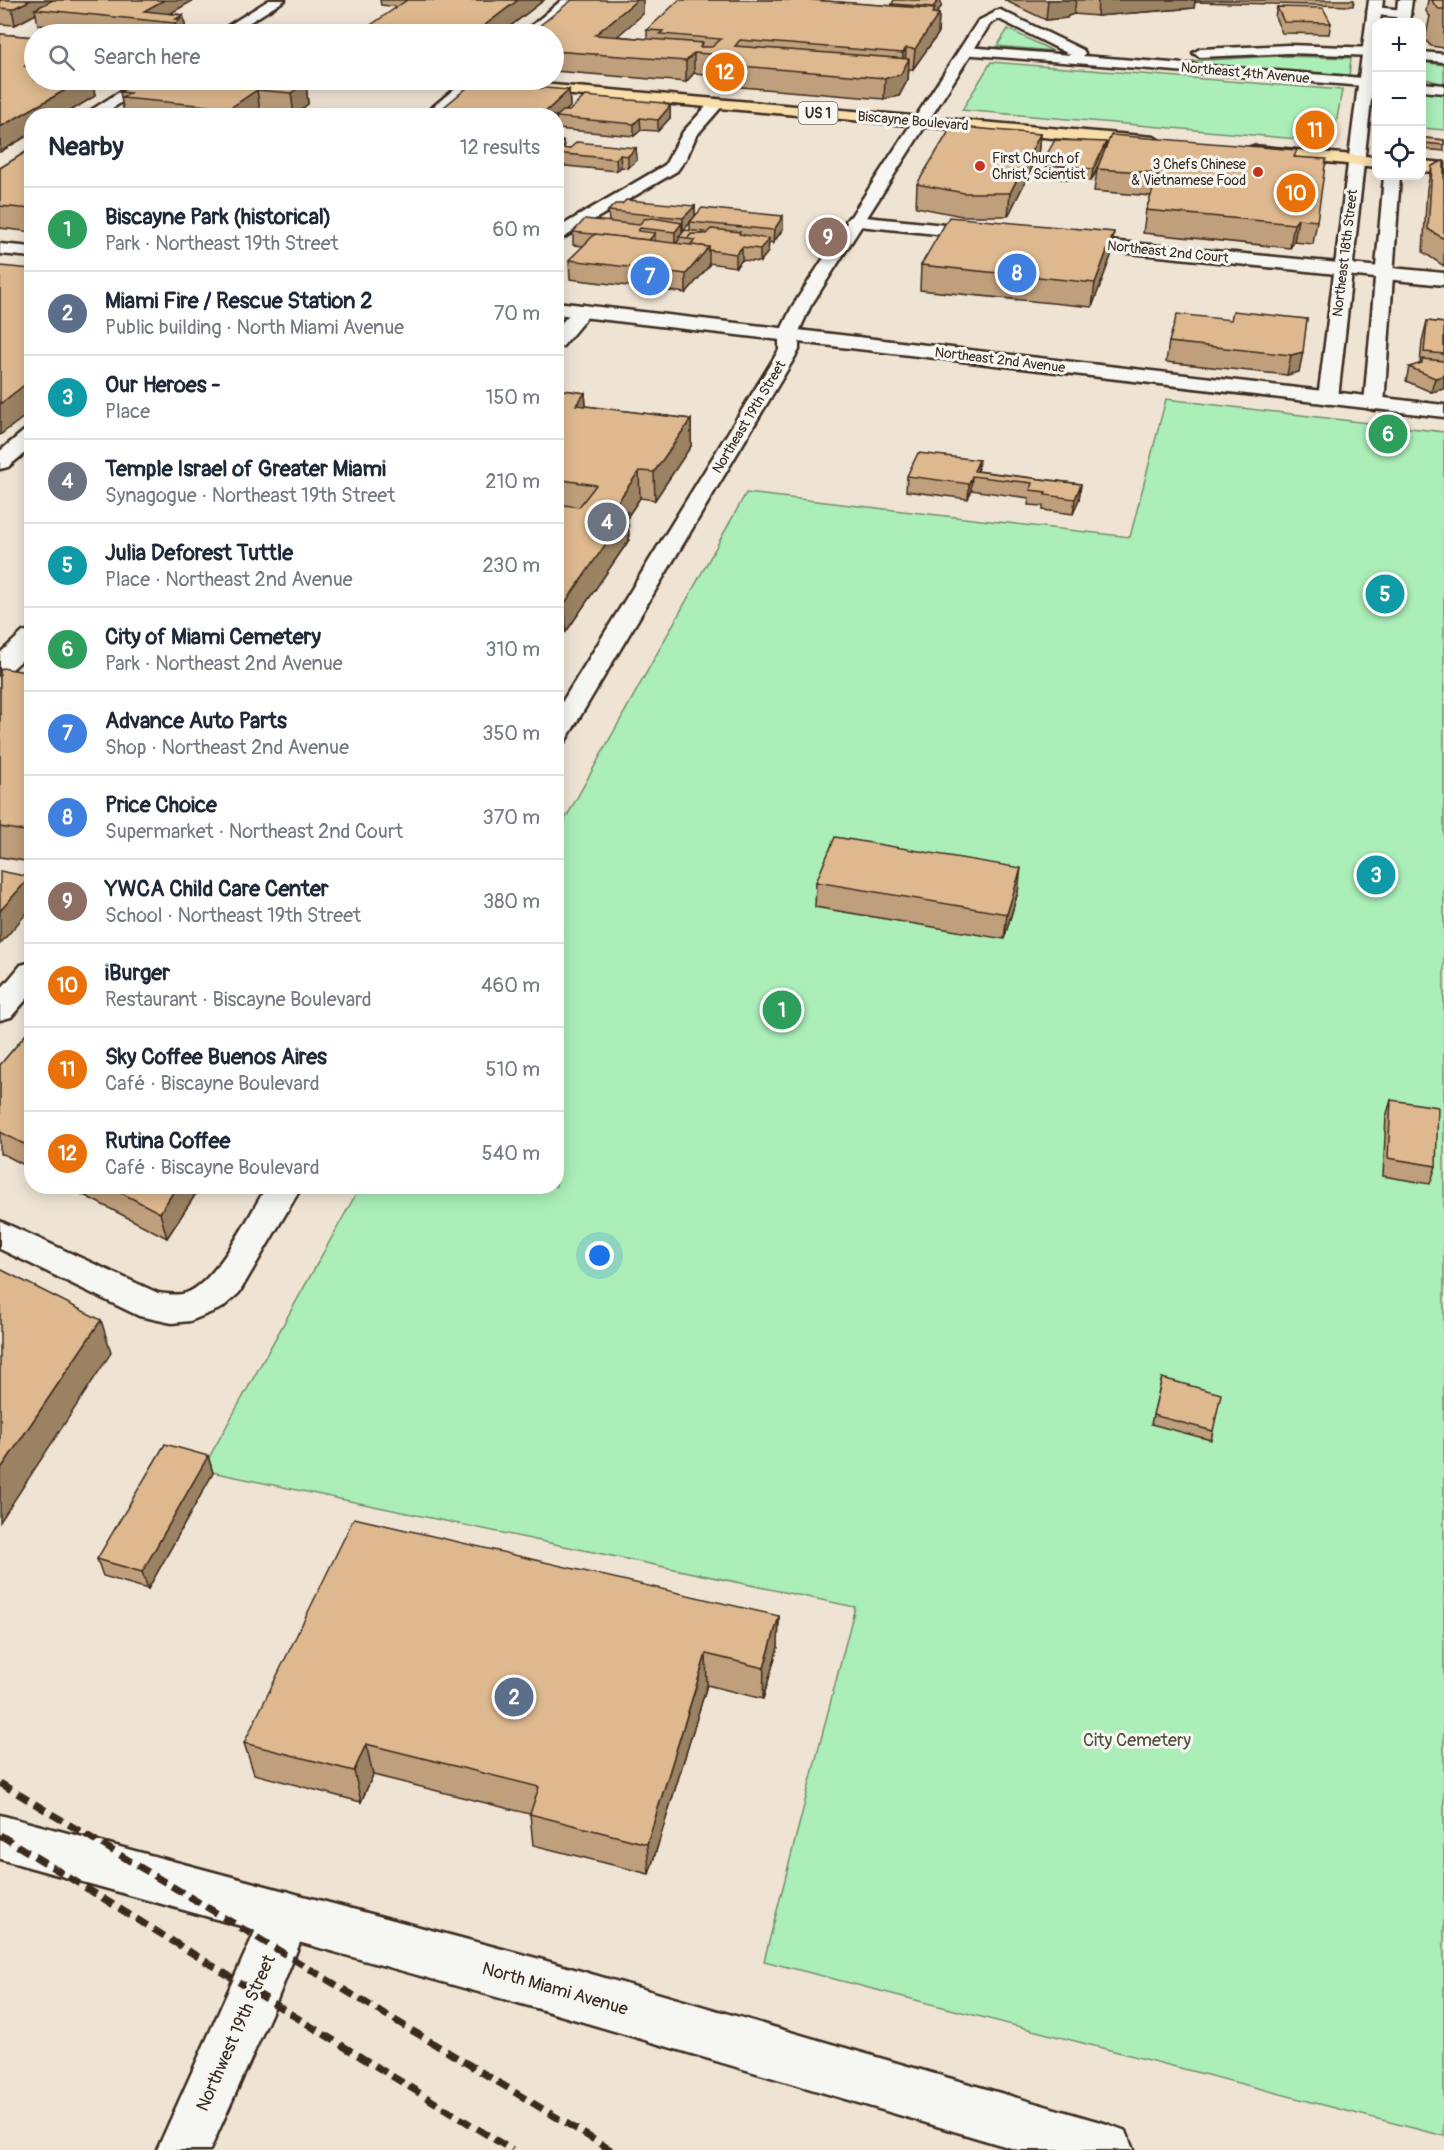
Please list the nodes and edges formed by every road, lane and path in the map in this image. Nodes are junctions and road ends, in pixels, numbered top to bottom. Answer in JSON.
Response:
{"nodes":[{"id":1,"x":278,"y":0,"type":"edge"},
{"id":2,"x":570,"y":0,"type":"edge"},
{"id":3,"x":984,"y":6,"type":"dead end"},
{"id":4,"x":1375,"y":6,"type":"edge"},
{"id":5,"x":1404,"y":12,"type":"edge"},
{"id":6,"x":1000,"y":14,"type":"junction"},
{"id":7,"x":238,"y":24,"type":"edge"},
{"id":8,"x":541,"y":24,"type":"edge"},
{"id":9,"x":966,"y":51,"type":"junction"},
{"id":10,"x":1372,"y":52,"type":"edge"},
{"id":11,"x":1426,"y":56,"type":"edge"},
{"id":12,"x":1444,"y":58,"type":"edge"},
{"id":13,"x":1093,"y":61,"type":"junction"},
{"id":14,"x":1114,"y":62,"type":"junction"},
{"id":15,"x":1372,"y":68,"type":"edge"},
{"id":16,"x":1371,"y":83,"type":"edge"},
{"id":17,"x":1426,"y":87,"type":"edge"},
{"id":18,"x":564,"y":89,"type":"edge"},
{"id":19,"x":1444,"y":89,"type":"edge"},
{"id":20,"x":132,"y":90,"type":"edge"},
{"id":21,"x":461,"y":90,"type":"edge"},
{"id":22,"x":716,"y":104,"type":"junction"},
{"id":23,"x":102,"y":108,"type":"edge"},
{"id":24,"x":439,"y":108,"type":"edge"},
{"id":25,"x":919,"y":122,"type":"junction"},
{"id":26,"x":1170,"y":143,"type":"edge"},
{"id":27,"x":1235,"y":149,"type":"edge"},
{"id":28,"x":1357,"y":160,"type":"junction"},
{"id":29,"x":1372,"y":162,"type":"edge"},
{"id":30,"x":1426,"y":166,"type":"edge"},
{"id":31,"x":1444,"y":168,"type":"edge"},
{"id":32,"x":1392,"y":180,"type":"edge"},
{"id":33,"x":855,"y":221,"type":"junction"},
{"id":34,"x":564,"y":232,"type":"edge"},
{"id":35,"x":997,"y":235,"type":"edge"},
{"id":36,"x":1044,"y":240,"type":"edge"},
{"id":37,"x":0,"y":249,"type":"edge"},
{"id":38,"x":24,"y":251,"type":"edge"},
{"id":39,"x":1343,"y":269,"type":"junction"},
{"id":40,"x":1384,"y":273,"type":"junction"},
{"id":41,"x":1444,"y":279,"type":"edge"},
{"id":42,"x":564,"y":309,"type":"edge"},
{"id":43,"x":583,"y":311,"type":"junction"},
{"id":44,"x":564,"y":333,"type":"edge"},
{"id":45,"x":789,"y":334,"type":"junction"},
{"id":46,"x":1328,"y":399,"type":"junction"},
{"id":47,"x":1374,"y":404,"type":"junction"},
{"id":48,"x":1444,"y":411,"type":"edge"},
{"id":49,"x":24,"y":442,"type":"edge"},
{"id":50,"x":0,"y":462,"type":"edge"},
{"id":51,"x":24,"y":644,"type":"edge"},
{"id":52,"x":0,"y":667,"type":"edge"},
{"id":53,"x":564,"y":722,"type":"edge"},
{"id":54,"x":24,"y":982,"type":"edge"},
{"id":55,"x":0,"y":1010,"type":"edge"},
{"id":56,"x":280,"y":1194,"type":"edge"},
{"id":57,"x":0,"y":1234,"type":"edge"},
{"id":58,"x":0,"y":1837,"type":"edge"},
{"id":59,"x":287,"y":1915,"type":"junction"},
{"id":60,"x":183,"y":2150,"type":"edge"},
{"id":61,"x":1107,"y":2150,"type":"edge"}],
"edges":[{"from":1,"to":7,"type":"street"},
{"from":2,"to":8,"type":"street"},
{"from":3,"to":6,"type":"street","name":"Northeast 4th Avenue"},
{"from":4,"to":5,"type":"street"},
{"from":6,"to":9,"type":"street","name":"Northeast 19th Street"},
{"from":6,"to":13,"type":"street","name":"Northeast 4th Avenue"},
{"from":9,"to":13,"type":"street","name":"Northeast 4th Avenue"},
{"from":9,"to":25,"type":"street","name":"Northeast 19th Street"},
{"from":10,"to":14,"type":"street","name":"Northeast 4th Avenue"},
{"from":11,"to":12,"type":"street"},
{"from":13,"to":14,"type":"street","name":"Northeast 4th Avenue"},
{"from":14,"to":16,"type":"street","name":"Northeast 4th Avenue"},
{"from":15,"to":16,"type":"street","name":"Northeast 18th Street"},
{"from":16,"to":28,"type":"street","name":"Northeast 18th Street"},
{"from":17,"to":19,"type":"street"},
{"from":18,"to":22,"type":"main road","name":"Biscayne Boulevard","number":"US 1"},
{"from":20,"to":23,"type":"street"},
{"from":21,"to":24,"type":"street"},
{"from":22,"to":25,"type":"main road","name":"Biscayne Boulevard","number":"US 1"},
{"from":22,"to":34,"type":"street"},
{"from":25,"to":26,"type":"main road","name":"Biscayne Boulevard","number":"US 1"},
{"from":25,"to":33,"type":"street","name":"Northeast 19th Street"},
{"from":27,"to":28,"type":"main road"},
{"from":28,"to":29,"type":"main road"},
{"from":28,"to":39,"type":"street","name":"Northeast 18th Street"},
{"from":30,"to":31,"type":"main road"},
{"from":32,"to":40,"type":"street"},
{"from":33,"to":35,"type":"street"},
{"from":33,"to":45,"type":"street","name":"Northeast 19th Street"},
{"from":36,"to":39,"type":"street","name":"Northeast 2nd Court"},
{"from":37,"to":38,"type":"street"},
{"from":39,"to":40,"type":"street","name":"Northeast 2nd Court"},
{"from":39,"to":46,"type":"street","name":"Northeast 18th Street"},
{"from":40,"to":41,"type":"street","name":"Northeast 2nd Court"},
{"from":40,"to":47,"type":"street"},
{"from":42,"to":43,"type":"street","name":"Northeast 2nd Avenue"},
{"from":43,"to":44,"type":"street"},
{"from":43,"to":45,"type":"street","name":"Northeast 2nd Avenue"},
{"from":45,"to":46,"type":"street","name":"Northeast 2nd Avenue"},
{"from":45,"to":53,"type":"street","name":"Northeast 19th Street"},
{"from":46,"to":47,"type":"street","name":"Northeast 2nd Avenue"},
{"from":47,"to":48,"type":"street","name":"Northeast 2nd Avenue"},
{"from":49,"to":50,"type":"street"},
{"from":51,"to":52,"type":"street"},
{"from":54,"to":55,"type":"street"},
{"from":56,"to":57,"type":"street"},
{"from":58,"to":59,"type":"street","name":"North Miami Avenue"},
{"from":59,"to":60,"type":"street","name":"Northwest 19th Street"},
{"from":59,"to":61,"type":"street","name":"North Miami Avenue"}]}
